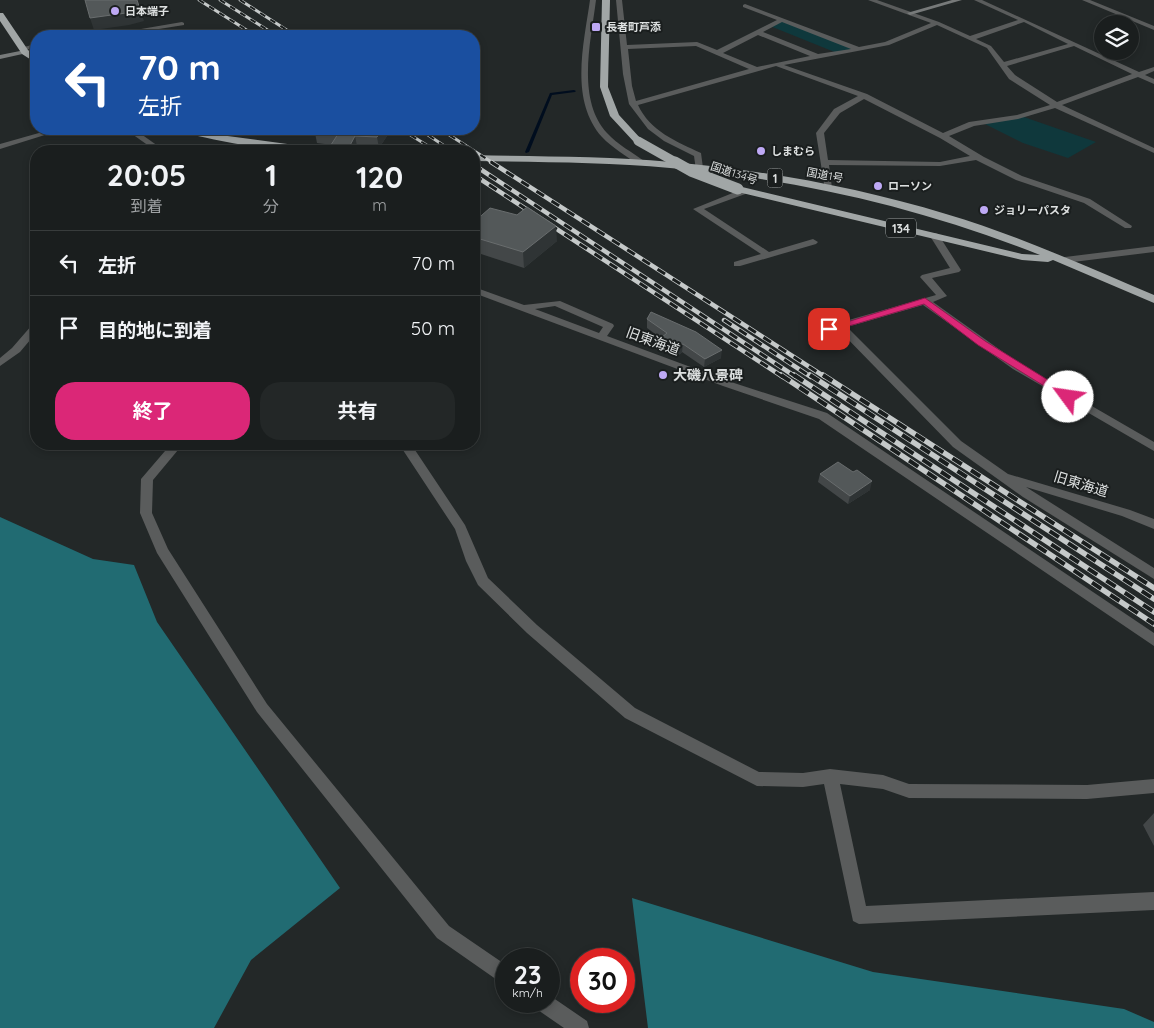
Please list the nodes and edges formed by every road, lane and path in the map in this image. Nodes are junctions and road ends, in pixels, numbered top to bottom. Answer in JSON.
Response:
{"nodes":[{"id":1,"x":593,"y":0,"type":"edge"},
{"id":2,"x":606,"y":0,"type":"edge"},
{"id":3,"x":619,"y":0,"type":"edge"},
{"id":4,"x":871,"y":0,"type":"edge"},
{"id":5,"x":959,"y":0,"type":"edge"},
{"id":6,"x":977,"y":0,"type":"edge"},
{"id":7,"x":1085,"y":0,"type":"edge"},
{"id":8,"x":745,"y":6,"type":"dead end"},
{"id":9,"x":910,"y":13,"type":"junction"},
{"id":10,"x":0,"y":15,"type":"edge"},
{"id":11,"x":782,"y":20,"type":"junction"},
{"id":12,"x":1024,"y":20,"type":"junction"},
{"id":13,"x":937,"y":23,"type":"junction"},
{"id":14,"x":182,"y":24,"type":"dead end"},
{"id":15,"x":1154,"y":28,"type":"edge"},
{"id":16,"x":142,"y":30,"type":"edge"},
{"id":17,"x":757,"y":32,"type":"junction"},
{"id":18,"x":971,"y":38,"type":"junction"},
{"id":19,"x":1074,"y":44,"type":"junction"},
{"id":20,"x":624,"y":47,"type":"junction"},
{"id":21,"x":30,"y":48,"type":"edge"},
{"id":22,"x":858,"y":49,"type":"junction"},
{"id":23,"x":24,"y":50,"type":"junction"},
{"id":24,"x":717,"y":53,"type":"junction"},
{"id":25,"x":30,"y":56,"type":"edge"},
{"id":26,"x":0,"y":57,"type":"edge"},
{"id":27,"x":819,"y":57,"type":"junction"},
{"id":28,"x":776,"y":64,"type":"junction"},
{"id":29,"x":1003,"y":65,"type":"junction"},
{"id":30,"x":755,"y":69,"type":"junction"},
{"id":31,"x":1154,"y":69,"type":"edge"},
{"id":32,"x":1137,"y":75,"type":"junction"},
{"id":33,"x":1154,"y":82,"type":"edge"},
{"id":34,"x":864,"y":96,"type":"junction"},
{"id":35,"x":633,"y":104,"type":"junction"},
{"id":36,"x":1056,"y":106,"type":"junction"},
{"id":37,"x":40,"y":135,"type":"edge"},
{"id":38,"x":136,"y":135,"type":"edge"},
{"id":39,"x":206,"y":135,"type":"edge"},
{"id":40,"x":943,"y":136,"type":"junction"},
{"id":41,"x":148,"y":145,"type":"edge"},
{"id":42,"x":272,"y":145,"type":"edge"},
{"id":43,"x":0,"y":147,"type":"edge"},
{"id":44,"x":1154,"y":151,"type":"edge"},
{"id":45,"x":978,"y":157,"type":"junction"},
{"id":46,"x":480,"y":158,"type":"edge"},
{"id":47,"x":824,"y":162,"type":"junction"},
{"id":48,"x":641,"y":163,"type":"junction"},
{"id":49,"x":700,"y":168,"type":"junction"},
{"id":50,"x":828,"y":188,"type":"junction"},
{"id":51,"x":742,"y":190,"type":"junction"},
{"id":52,"x":1128,"y":226,"type":"dead end"},
{"id":53,"x":935,"y":236,"type":"junction"},
{"id":54,"x":813,"y":242,"type":"dead end"},
{"id":55,"x":1154,"y":249,"type":"edge"},
{"id":56,"x":768,"y":256,"type":"junction"},
{"id":57,"x":1065,"y":260,"type":"junction"},
{"id":58,"x":737,"y":264,"type":"dead end"},
{"id":59,"x":480,"y":292,"type":"edge"},
{"id":60,"x":1154,"y":299,"type":"edge"},
{"id":61,"x":925,"y":301,"type":"junction"},
{"id":62,"x":568,"y":307,"type":"junction"},
{"id":63,"x":523,"y":309,"type":"junction"},
{"id":64,"x":537,"y":313,"type":"junction"},
{"id":65,"x":841,"y":326,"type":"junction"},
{"id":66,"x":818,"y":332,"type":"dead end"},
{"id":67,"x":30,"y":334,"type":"edge"},
{"id":68,"x":601,"y":337,"type":"junction"},
{"id":69,"x":0,"y":363,"type":"edge"},
{"id":70,"x":1154,"y":447,"type":"edge"},
{"id":71,"x":172,"y":450,"type":"edge"},
{"id":72,"x":409,"y":450,"type":"edge"},
{"id":73,"x":998,"y":475,"type":"junction"},
{"id":74,"x":1154,"y":524,"type":"edge"},
{"id":75,"x":1154,"y":574,"type":"edge"},
{"id":76,"x":1154,"y":640,"type":"edge"},
{"id":77,"x":830,"y":776,"type":"junction"},
{"id":78,"x":1154,"y":786,"type":"edge"},
{"id":79,"x":1154,"y":901,"type":"edge"},
{"id":80,"x":495,"y":968,"type":"edge"},
{"id":81,"x":559,"y":1013,"type":"edge"},
{"id":82,"x":580,"y":1028,"type":"edge"}],
"edges":[{"from":1,"to":48,"type":"street"},
{"from":2,"to":51,"type":"highway","name":"国道134号","number":"134","bridge":true},
{"from":3,"to":20,"type":"street"},
{"from":4,"to":9,"type":"street"},
{"from":5,"to":9,"type":"street"},
{"from":6,"to":12,"type":"street"},
{"from":7,"to":15,"type":"street"},
{"from":8,"to":11,"type":"street"},
{"from":9,"to":13,"type":"street"},
{"from":10,"to":23,"type":"highway"},
{"from":11,"to":17,"type":"street"},
{"from":11,"to":22,"type":"street"},
{"from":12,"to":18,"type":"street"},
{"from":12,"to":19,"type":"street"},
{"from":13,"to":18,"type":"street"},
{"from":13,"to":22,"type":"street"},
{"from":14,"to":16,"type":"street"},
{"from":17,"to":24,"type":"street"},
{"from":17,"to":27,"type":"street"},
{"from":18,"to":29,"type":"street"},
{"from":19,"to":29,"type":"street"},
{"from":19,"to":32,"type":"street"},
{"from":20,"to":24,"type":"street"},
{"from":20,"to":35,"type":"street"},
{"from":21,"to":23,"type":"street"},
{"from":22,"to":27,"type":"street"},
{"from":23,"to":25,"type":"highway"},
{"from":23,"to":26,"type":"street"},
{"from":24,"to":30,"type":"street"},
{"from":27,"to":28,"type":"street"},
{"from":28,"to":30,"type":"street"},
{"from":28,"to":34,"type":"street"},
{"from":29,"to":36,"type":"street"},
{"from":30,"to":35,"type":"street"},
{"from":31,"to":32,"type":"street"},
{"from":32,"to":33,"type":"street"},
{"from":32,"to":36,"type":"street"},
{"from":34,"to":40,"type":"street"},
{"from":34,"to":47,"type":"street"},
{"from":35,"to":49,"type":"street"},
{"from":36,"to":40,"type":"street"},
{"from":36,"to":44,"type":"street"},
{"from":37,"to":43,"type":"street"},
{"from":38,"to":41,"type":"street"},
{"from":39,"to":42,"type":"highway"},
{"from":40,"to":45,"type":"street"},
{"from":45,"to":47,"type":"street"},
{"from":45,"to":52,"type":"street"},
{"from":46,"to":48,"type":"highway","name":"国道1号","number":"1"},
{"from":47,"to":50,"type":"street"},
{"from":48,"to":49,"type":"highway","name":"国道1号","number":"1"},
{"from":49,"to":50,"type":"highway","name":"国道1号","number":"1"},
{"from":50,"to":57,"type":"highway","name":"国道1号","number":"1"},
{"from":51,"to":53,"type":"highway","name":"国道134号","number":"134"},
{"from":51,"to":56,"type":"street"},
{"from":53,"to":57,"type":"highway","name":"国道134号","number":"134"},
{"from":53,"to":61,"type":"street"},
{"from":54,"to":56,"type":"street"},
{"from":55,"to":57,"type":"street"},
{"from":56,"to":58,"type":"street"},
{"from":57,"to":60,"type":"highway","name":"国道1号","number":"1"},
{"from":59,"to":63,"type":"street","name":"旧東海道"},
{"from":61,"to":65,"type":"street"},
{"from":61,"to":70,"type":"street"},
{"from":62,"to":63,"type":"street"},
{"from":62,"to":64,"type":"street"},
{"from":62,"to":68,"type":"street"},
{"from":63,"to":64,"type":"street","name":"旧東海道"},
{"from":64,"to":68,"type":"street","name":"旧東海道"},
{"from":65,"to":66,"type":"street"},
{"from":65,"to":73,"type":"street"},
{"from":67,"to":69,"type":"street"},
{"from":68,"to":76,"type":"street","name":"旧東海道"},
{"from":71,"to":80,"type":"street"},
{"from":72,"to":77,"type":"street"},
{"from":73,"to":74,"type":"street","name":"旧東海道"},
{"from":73,"to":75,"type":"street"},
{"from":77,"to":78,"type":"street"},
{"from":77,"to":79,"type":"street"},
{"from":81,"to":82,"type":"street"}]}
